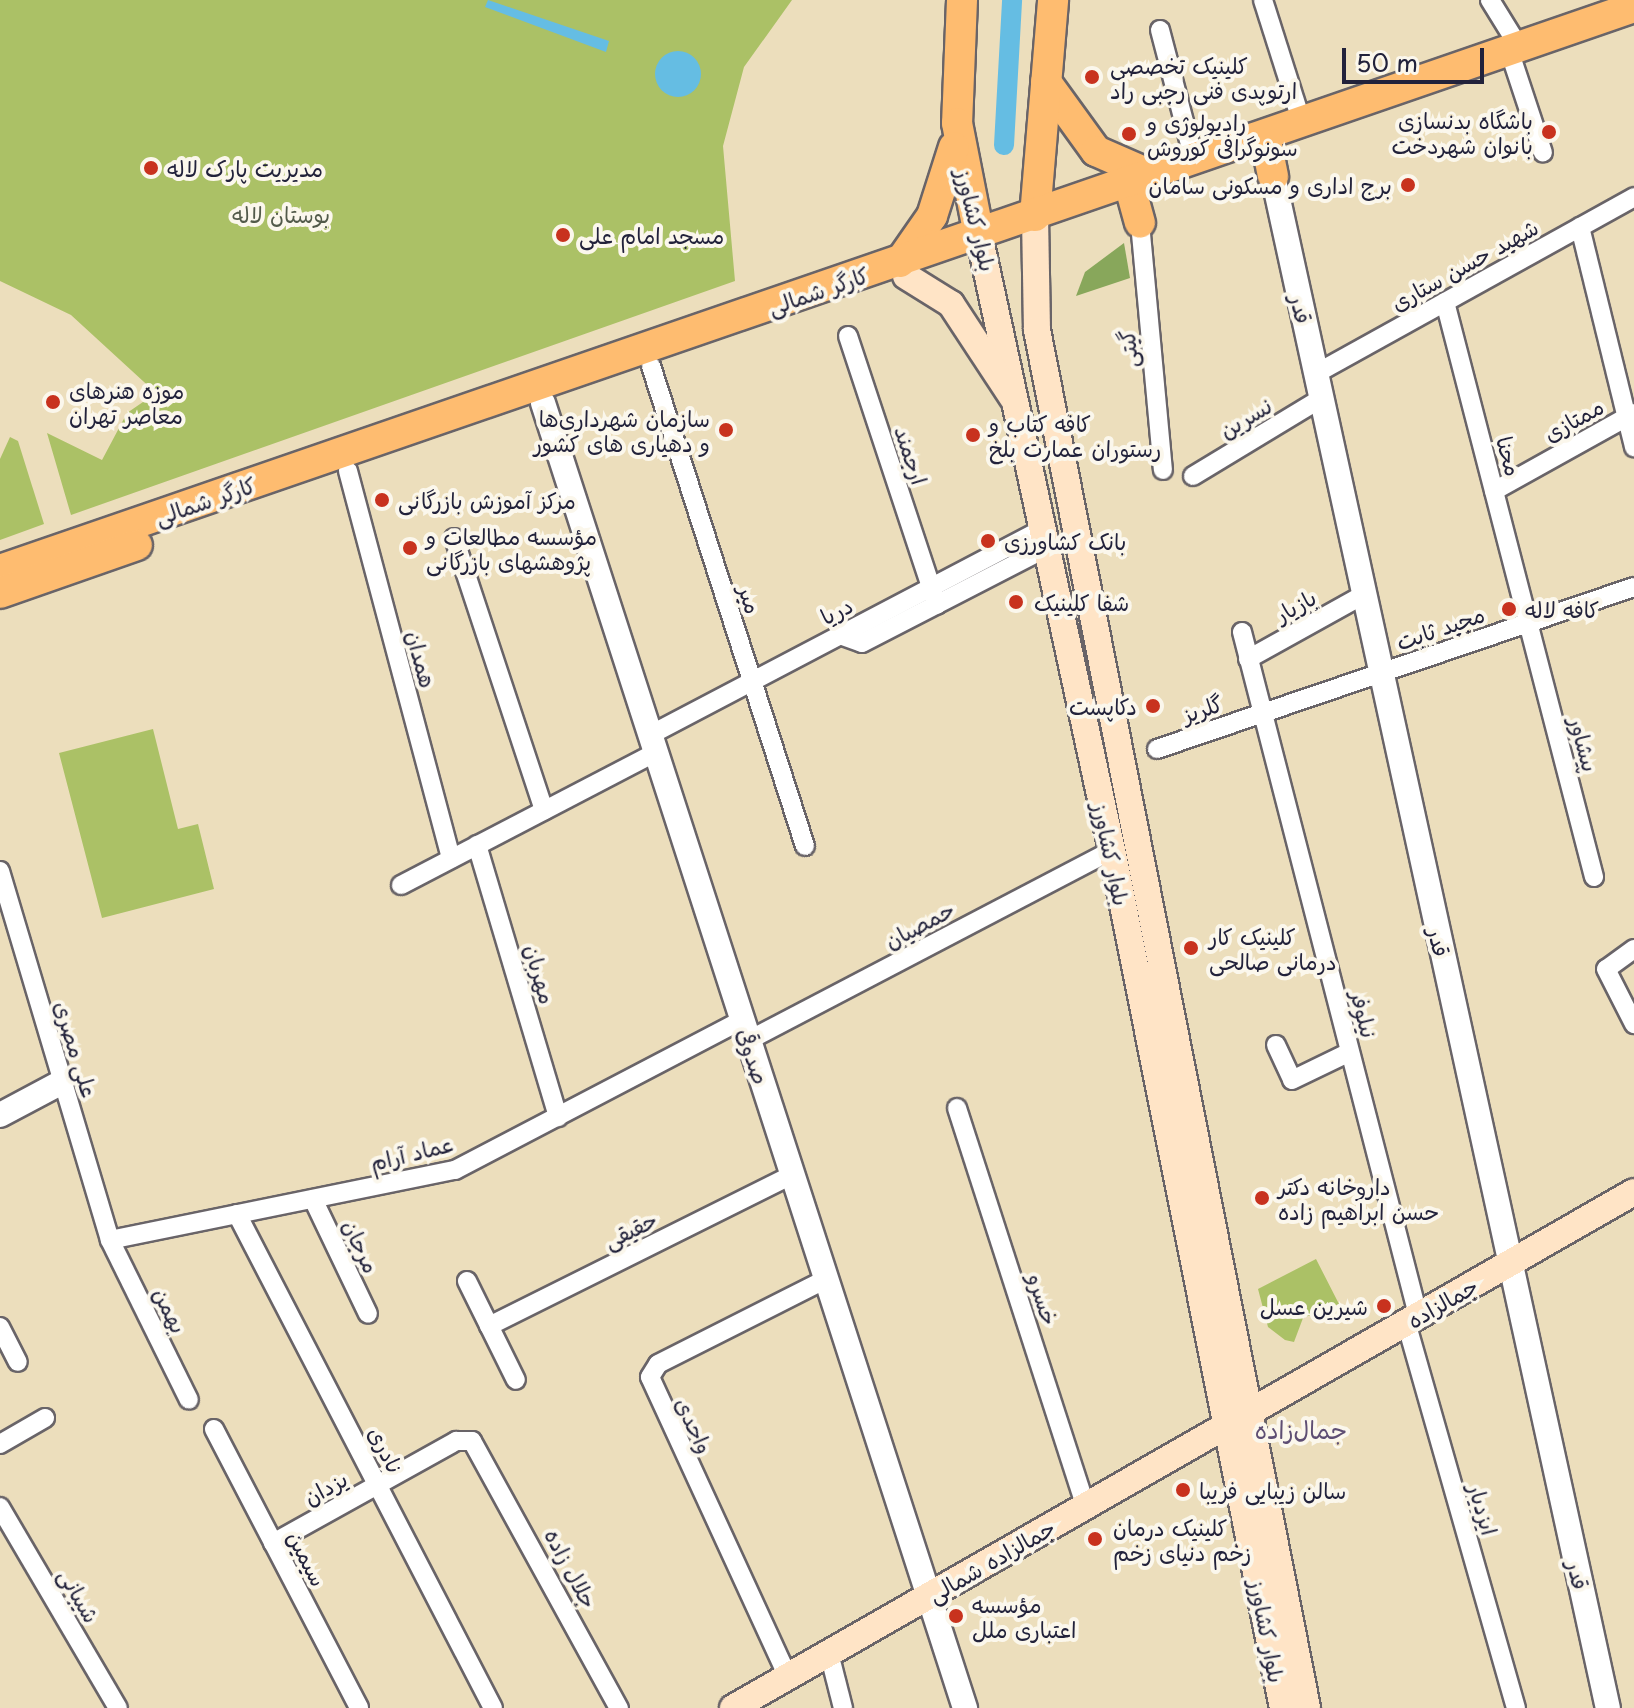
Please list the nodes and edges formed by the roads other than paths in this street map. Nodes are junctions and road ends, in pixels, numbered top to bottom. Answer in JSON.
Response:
{"nodes":[{"id":1,"x":962,"y":0,"type":"edge"},
{"id":2,"x":1053,"y":0,"type":"edge"},
{"id":3,"x":1263,"y":0,"type":"edge"},
{"id":4,"x":1490,"y":0,"type":"edge"},
{"id":5,"x":1620,"y":6,"type":"edge"},
{"id":6,"x":1160,"y":30,"type":"dead end"},
{"id":7,"x":1514,"y":49,"type":"junction"},
{"id":8,"x":1046,"y":82,"type":"junction"},
{"id":9,"x":1302,"y":123,"type":"junction"},
{"id":10,"x":958,"y":134,"type":"junction"},
{"id":11,"x":1265,"y":136,"type":"junction"},
{"id":12,"x":1543,"y":153,"type":"dead end"},
{"id":13,"x":1194,"y":160,"type":"junction"},
{"id":14,"x":1273,"y":176,"type":"joint"},
{"id":15,"x":1140,"y":179,"type":"junction"},
{"id":16,"x":1634,"y":197,"type":"edge"},
{"id":17,"x":1035,"y":216,"type":"junction"},
{"id":18,"x":1140,"y":223,"type":"joint"},
{"id":19,"x":1580,"y":227,"type":"junction"},
{"id":20,"x":981,"y":242,"type":"junction"},
{"id":21,"x":903,"y":269,"type":"junction"},
{"id":22,"x":1445,"y":302,"type":"junction"},
{"id":23,"x":848,"y":336,"type":"dead end"},
{"id":24,"x":648,"y":357,"type":"junction"},
{"id":25,"x":1317,"y":373,"type":"junction"},
{"id":26,"x":540,"y":395,"type":"junction"},
{"id":27,"x":1322,"y":398,"type":"junction"},
{"id":28,"x":1020,"y":408,"type":"junction"},
{"id":29,"x":1630,"y":415,"type":"edge"},
{"id":30,"x":1634,"y":447,"type":"edge"},
{"id":31,"x":345,"y":462,"type":"junction"},
{"id":32,"x":1163,"y":470,"type":"dead end"},
{"id":33,"x":1193,"y":476,"type":"dead end"},
{"id":34,"x":1494,"y":491,"type":"junction"},
{"id":35,"x":454,"y":538,"type":"dead end"},
{"id":36,"x":1046,"y":538,"type":"junction"},
{"id":37,"x":0,"y":570,"type":"edge"},
{"id":38,"x":1634,"y":587,"type":"edge"},
{"id":39,"x":0,"y":593,"type":"edge"},
{"id":40,"x":1365,"y":594,"type":"junction"},
{"id":41,"x":934,"y":597,"type":"junction"},
{"id":42,"x":1528,"y":623,"type":"junction"},
{"id":43,"x":1242,"y":632,"type":"dead end"},
{"id":44,"x":1248,"y":659,"type":"junction"},
{"id":45,"x":1381,"y":673,"type":"junction"},
{"id":46,"x":752,"y":682,"type":"junction"},
{"id":47,"x":1262,"y":713,"type":"junction"},
{"id":48,"x":653,"y":743,"type":"junction"},
{"id":49,"x":1157,"y":749,"type":"dead end"},
{"id":50,"x":544,"y":810,"type":"junction"},
{"id":51,"x":477,"y":845,"type":"junction"},
{"id":52,"x":805,"y":846,"type":"dead end"},
{"id":53,"x":1112,"y":850,"type":"junction"},
{"id":54,"x":451,"y":859,"type":"junction"},
{"id":55,"x":0,"y":871,"type":"edge"},
{"id":56,"x":1594,"y":877,"type":"dead end"},
{"id":57,"x":401,"y":885,"type":"dead end"},
{"id":58,"x":1634,"y":949,"type":"edge"},
{"id":59,"x":1634,"y":1024,"type":"edge"},
{"id":60,"x":746,"y":1030,"type":"junction"},
{"id":61,"x":1276,"y":1045,"type":"dead end"},
{"id":62,"x":1350,"y":1052,"type":"junction"},
{"id":63,"x":62,"y":1082,"type":"junction"},
{"id":64,"x":957,"y":1108,"type":"dead end"},
{"id":65,"x":0,"y":1115,"type":"edge"},
{"id":66,"x":558,"y":1117,"type":"junction"},
{"id":67,"x":792,"y":1175,"type":"junction"},
{"id":68,"x":1634,"y":1192,"type":"edge"},
{"id":69,"x":313,"y":1199,"type":"junction"},
{"id":70,"x":237,"y":1214,"type":"junction"},
{"id":71,"x":110,"y":1240,"type":"junction"},
{"id":72,"x":1511,"y":1263,"type":"junction"},
{"id":73,"x":826,"y":1279,"type":"junction"},
{"id":74,"x":467,"y":1281,"type":"dead end"},
{"id":75,"x":368,"y":1314,"type":"dead end"},
{"id":76,"x":1412,"y":1319,"type":"junction"},
{"id":77,"x":489,"y":1326,"type":"junction"},
{"id":78,"x":0,"y":1327,"type":"edge"},
{"id":79,"x":18,"y":1362,"type":"dead end"},
{"id":80,"x":516,"y":1380,"type":"dead end"},
{"id":81,"x":189,"y":1400,"type":"dead end"},
{"id":82,"x":1249,"y":1411,"type":"junction"},
{"id":83,"x":45,"y":1418,"type":"dead end"},
{"id":84,"x":1226,"y":1424,"type":"junction"},
{"id":85,"x":214,"y":1429,"type":"dead end"},
{"id":86,"x":0,"y":1444,"type":"edge"},
{"id":87,"x":483,"y":1451,"type":"joint"},
{"id":88,"x":378,"y":1485,"type":"junction"},
{"id":89,"x":1085,"y":1505,"type":"junction"},
{"id":90,"x":0,"y":1507,"type":"edge"},
{"id":91,"x":273,"y":1543,"type":"junction"},
{"id":92,"x":928,"y":1596,"type":"junction"},
{"id":93,"x":829,"y":1653,"type":"junction"},
{"id":94,"x":788,"y":1677,"type":"junction"},
{"id":95,"x":118,"y":1708,"type":"edge"},
{"id":96,"x":359,"y":1708,"type":"edge"},
{"id":97,"x":493,"y":1708,"type":"edge"},
{"id":98,"x":619,"y":1708,"type":"edge"},
{"id":99,"x":733,"y":1708,"type":"edge"},
{"id":100,"x":843,"y":1708,"type":"edge"},
{"id":101,"x":965,"y":1708,"type":"edge"},
{"id":102,"x":1283,"y":1708,"type":"edge"},
{"id":103,"x":1307,"y":1708,"type":"edge"},
{"id":104,"x":1516,"y":1708,"type":"edge"},
{"id":105,"x":1608,"y":1708,"type":"edge"}],
"edges":[{"from":1,"to":10,"type":"main road","name":"بلوار کشاورز"},
{"from":2,"to":8,"type":"main road","name":"بلوار کشاورز"},
{"from":3,"to":9,"type":"street"},
{"from":4,"to":7,"type":"street"},
{"from":5,"to":7,"type":"main road","name":"کارگر شمالی"},
{"from":6,"to":13,"type":"street"},
{"from":7,"to":9,"type":"main road","name":"کارگر شمالی"},
{"from":7,"to":12,"type":"street"},
{"from":8,"to":15,"type":"main road"},
{"from":8,"to":17,"type":"main road","name":"بلوار کشاورز"},
{"from":9,"to":11,"type":"main road","name":"کارگر شمالی"},
{"from":10,"to":20,"type":"main road","name":"بلوار کشاورز"},
{"from":10,"to":21,"type":"main road"},
{"from":11,"to":13,"type":"main road","name":"کارگر شمالی"},
{"from":11,"to":14,"type":"main road"},
{"from":13,"to":15,"type":"main road","name":"کارگر شمالی"},
{"from":14,"to":25,"type":"street","name":"قدر"},
{"from":15,"to":17,"type":"main road","name":"کارگر شمالی"},
{"from":15,"to":18,"type":"main road"},
{"from":16,"to":19,"type":"street","name":"شهید حسن ستاری"},
{"from":17,"to":20,"type":"main road","name":"کارگر شمالی"},
{"from":17,"to":82,"type":"main road","name":"بلوار کشاورز"},
{"from":18,"to":32,"type":"street","name":"گیتی"},
{"from":19,"to":22,"type":"street","name":"شهید حسن ستاری"},
{"from":19,"to":29,"type":"street"},
{"from":20,"to":21,"type":"main road","name":"کارگر شمالی"},
{"from":20,"to":28,"type":"main road","name":"بلوار کشاورز"},
{"from":21,"to":24,"type":"main road","name":"کارگر شمالی"},
{"from":21,"to":28,"type":"main road"},
{"from":22,"to":25,"type":"street","name":"شهید حسن ستاری"},
{"from":22,"to":34,"type":"street","name":"محنا"},
{"from":23,"to":41,"type":"street","name":"ارجمند"},
{"from":24,"to":26,"type":"main road","name":"کارگر شمالی"},
{"from":24,"to":46,"type":"street","name":"میر"},
{"from":25,"to":27,"type":"street","name":"قدر"},
{"from":26,"to":31,"type":"main road","name":"کارگر شمالی"},
{"from":26,"to":48,"type":"street","name":"صدوقی"},
{"from":27,"to":33,"type":"street","name":"نسرین"},
{"from":27,"to":40,"type":"street","name":"قدر"},
{"from":28,"to":36,"type":"main road","name":"بلوار کشاورز"},
{"from":29,"to":30,"type":"street"},
{"from":29,"to":34,"type":"street","name":"ممتازی"},
{"from":31,"to":37,"type":"main road","name":"کارگر شمالی"},
{"from":31,"to":39,"type":"main road"},
{"from":31,"to":54,"type":"street","name":"همدان"},
{"from":34,"to":42,"type":"street","name":"محنا"},
{"from":35,"to":50,"type":"street"},
{"from":36,"to":41,"type":"street","name":"دریا"},
{"from":36,"to":53,"type":"main road","name":"بلوار کشاورز"},
{"from":38,"to":42,"type":"street","name":"مجید ثابت"},
{"from":40,"to":44,"type":"street","name":"بازیار"},
{"from":40,"to":45,"type":"street","name":"قدر"},
{"from":41,"to":46,"type":"street","name":"دریا"},
{"from":42,"to":45,"type":"street","name":"مجید ثابت"},
{"from":42,"to":56,"type":"street","name":"پیشاور"},
{"from":43,"to":44,"type":"street","name":"نیلوفر"},
{"from":44,"to":47,"type":"street","name":"نیلوفر"},
{"from":45,"to":47,"type":"street","name":"مجید ثابت"},
{"from":45,"to":72,"type":"street","name":"قدر"},
{"from":46,"to":48,"type":"street","name":"دریا"},
{"from":46,"to":52,"type":"street","name":"میر"},
{"from":47,"to":49,"type":"street","name":"گلریز"},
{"from":47,"to":62,"type":"street","name":"نیلوفر"},
{"from":48,"to":50,"type":"street","name":"دریا"},
{"from":48,"to":60,"type":"street","name":"صدوقی"},
{"from":50,"to":51,"type":"street","name":"دریا"},
{"from":51,"to":54,"type":"street","name":"دریا"},
{"from":51,"to":66,"type":"street","name":"مهربان"},
{"from":53,"to":60,"type":"street","name":"حمصیان"},
{"from":53,"to":84,"type":"main road","name":"بلوار کشاورز"},
{"from":54,"to":57,"type":"street","name":"دریا"},
{"from":55,"to":63,"type":"street","name":"علی مصری"},
{"from":58,"to":59,"type":"street"},
{"from":60,"to":66,"type":"street","name":"عماد آرام"},
{"from":60,"to":67,"type":"street","name":"صدوقی"},
{"from":61,"to":62,"type":"street"},
{"from":62,"to":76,"type":"street","name":"نیلوفر"},
{"from":63,"to":65,"type":"street"},
{"from":63,"to":71,"type":"street","name":"علی مصری"},
{"from":64,"to":89,"type":"street","name":"خسرو"},
{"from":66,"to":69,"type":"street","name":"عماد آرام"},
{"from":67,"to":73,"type":"street","name":"صدوقی"},
{"from":67,"to":77,"type":"street","name":"حقیقی"},
{"from":68,"to":72,"type":"main road","name":"جمالزاده"},
{"from":69,"to":70,"type":"street","name":"عماد آرام"},
{"from":69,"to":75,"type":"street","name":"مرجان"},
{"from":70,"to":71,"type":"street","name":"عماد آرام"},
{"from":70,"to":88,"type":"street","name":"نادری"},
{"from":71,"to":81,"type":"street","name":"بهمن"},
{"from":72,"to":76,"type":"main road","name":"جمالزاده"},
{"from":72,"to":105,"type":"street","name":"قدر"},
{"from":73,"to":92,"type":"street","name":"صدوقی"},
{"from":73,"to":94,"type":"street","name":"واحدی"},
{"from":74,"to":77,"type":"street"},
{"from":76,"to":82,"type":"main road","name":"جمالزاده"},
{"from":76,"to":104,"type":"street","name":"ایزدیار"},
{"from":77,"to":80,"type":"street"},
{"from":78,"to":79,"type":"street"},
{"from":82,"to":84,"type":"main road","name":"جمالزاده شمالی"},
{"from":82,"to":103,"type":"main road","name":"بلوار کشاورز"},
{"from":83,"to":86,"type":"street"},
{"from":84,"to":89,"type":"main road","name":"جمالزاده شمالی"},
{"from":84,"to":102,"type":"main road","name":"بلوار کشاورز"},
{"from":85,"to":91,"type":"street","name":"سیمین"},
{"from":87,"to":88,"type":"street","name":"یزدان"},
{"from":87,"to":98,"type":"street","name":"جلال زاده"},
{"from":88,"to":91,"type":"street","name":"یزدان"},
{"from":88,"to":97,"type":"street","name":"نادری"},
{"from":89,"to":92,"type":"main road","name":"جمالزاده شمالی"},
{"from":90,"to":95,"type":"street","name":"شیبانی"},
{"from":91,"to":96,"type":"street","name":"سیمین"},
{"from":92,"to":93,"type":"main road","name":"جمالزاده شمالی"},
{"from":92,"to":101,"type":"street","name":"صدوقی"},
{"from":93,"to":94,"type":"main road","name":"جمالزاده شمالی"},
{"from":93,"to":100,"type":"street"},
{"from":94,"to":99,"type":"main road","name":"جمالزاده شمالی"}]}
